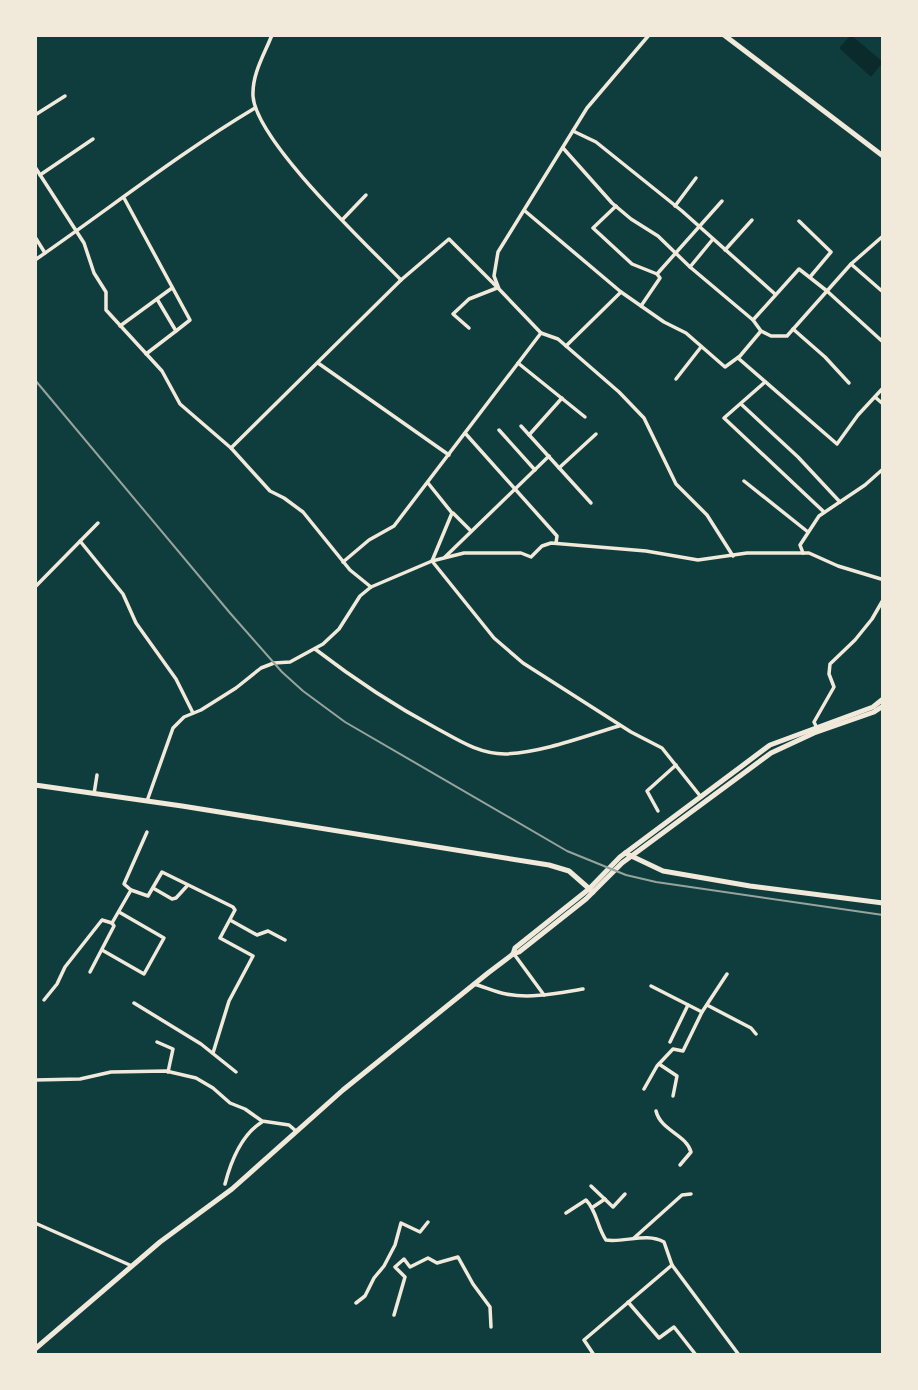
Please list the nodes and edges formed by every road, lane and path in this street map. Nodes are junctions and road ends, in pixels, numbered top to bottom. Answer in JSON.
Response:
{"nodes":[{"id":1,"x":272,"y":35,"type":"edge"},
{"id":2,"x":649,"y":35,"type":"edge"},
{"id":3,"x":724,"y":35,"type":"edge"},
{"id":4,"x":65,"y":96,"type":"dead end"},
{"id":5,"x":255,"y":108,"type":"junction"},
{"id":6,"x":35,"y":115,"type":"edge"},
{"id":7,"x":573,"y":131,"type":"junction"},
{"id":8,"x":93,"y":139,"type":"dead end"},
{"id":9,"x":563,"y":148,"type":"junction"},
{"id":10,"x":883,"y":156,"type":"edge"},
{"id":11,"x":35,"y":167,"type":"edge"},
{"id":12,"x":41,"y":176,"type":"junction"},
{"id":13,"x":696,"y":178,"type":"dead end"},
{"id":14,"x":35,"y":183,"type":"edge"},
{"id":15,"x":366,"y":195,"type":"dead end"},
{"id":16,"x":124,"y":198,"type":"junction"},
{"id":17,"x":722,"y":201,"type":"dead end"},
{"id":18,"x":616,"y":206,"type":"junction"},
{"id":19,"x":675,"y":206,"type":"junction"},
{"id":20,"x":525,"y":211,"type":"junction"},
{"id":21,"x":343,"y":220,"type":"junction"},
{"id":22,"x":752,"y":220,"type":"dead end"},
{"id":23,"x":799,"y":222,"type":"dead end"},
{"id":24,"x":699,"y":227,"type":"junction"},
{"id":25,"x":76,"y":231,"type":"junction"},
{"id":26,"x":883,"y":236,"type":"edge"},
{"id":27,"x":35,"y":237,"type":"edge"},
{"id":28,"x":713,"y":239,"type":"junction"},
{"id":29,"x":725,"y":250,"type":"junction"},
{"id":30,"x":45,"y":253,"type":"junction"},
{"id":31,"x":675,"y":254,"type":"junction"},
{"id":32,"x":35,"y":260,"type":"edge"},
{"id":33,"x":851,"y":264,"type":"junction"},
{"id":34,"x":690,"y":267,"type":"junction"},
{"id":35,"x":657,"y":274,"type":"junction"},
{"id":36,"x":810,"y":278,"type":"junction"},
{"id":37,"x":401,"y":280,"type":"junction"},
{"id":38,"x":173,"y":287,"type":"junction"},
{"id":39,"x":498,"y":288,"type":"junction"},
{"id":40,"x":827,"y":291,"type":"junction"},
{"id":41,"x":621,"y":292,"type":"junction"},
{"id":42,"x":883,"y":292,"type":"edge"},
{"id":43,"x":775,"y":294,"type":"junction"},
{"id":44,"x":157,"y":299,"type":"junction"},
{"id":45,"x":641,"y":306,"type":"junction"},
{"id":46,"x":752,"y":320,"type":"junction"},
{"id":47,"x":120,"y":326,"type":"junction"},
{"id":48,"x":469,"y":328,"type":"dead end"},
{"id":49,"x":793,"y":329,"type":"junction"},
{"id":50,"x":176,"y":331,"type":"junction"},
{"id":51,"x":761,"y":331,"type":"junction"},
{"id":52,"x":541,"y":333,"type":"junction"},
{"id":53,"x":883,"y":342,"type":"edge"},
{"id":54,"x":566,"y":346,"type":"junction"},
{"id":55,"x":701,"y":347,"type":"junction"},
{"id":56,"x":146,"y":354,"type":"junction"},
{"id":57,"x":738,"y":358,"type":"junction"},
{"id":58,"x":318,"y":363,"type":"junction"},
{"id":59,"x":518,"y":363,"type":"junction"},
{"id":60,"x":676,"y":379,"type":"dead end"},
{"id":61,"x":765,"y":382,"type":"junction"},
{"id":62,"x":849,"y":383,"type":"dead end"},
{"id":63,"x":883,"y":388,"type":"edge"},
{"id":64,"x":875,"y":397,"type":"junction"},
{"id":65,"x":562,"y":398,"type":"junction"},
{"id":66,"x":741,"y":404,"type":"junction"},
{"id":67,"x":883,"y":404,"type":"edge"},
{"id":68,"x":585,"y":417,"type":"dead end"},
{"id":69,"x":521,"y":426,"type":"dead end"},
{"id":70,"x":499,"y":430,"type":"dead end"},
{"id":71,"x":465,"y":433,"type":"junction"},
{"id":72,"x":596,"y":434,"type":"dead end"},
{"id":73,"x":529,"y":435,"type":"junction"},
{"id":74,"x":231,"y":448,"type":"junction"},
{"id":75,"x":449,"y":455,"type":"junction"},
{"id":76,"x":549,"y":456,"type":"junction"},
{"id":77,"x":559,"y":468,"type":"junction"},
{"id":78,"x":883,"y":469,"type":"edge"},
{"id":79,"x":535,"y":470,"type":"junction"},
{"id":80,"x":744,"y":481,"type":"dead end"},
{"id":81,"x":428,"y":483,"type":"junction"},
{"id":82,"x":515,"y":489,"type":"junction"},
{"id":83,"x":840,"y":502,"type":"junction"},
{"id":84,"x":592,"y":503,"type":"dead end"},
{"id":85,"x":824,"y":512,"type":"junction"},
{"id":86,"x":452,"y":513,"type":"junction"},
{"id":87,"x":98,"y":523,"type":"dead end"},
{"id":88,"x":471,"y":531,"type":"junction"},
{"id":89,"x":808,"y":532,"type":"junction"},
{"id":90,"x":80,"y":541,"type":"junction"},
{"id":91,"x":556,"y":544,"type":"junction"},
{"id":92,"x":803,"y":553,"type":"junction"},
{"id":93,"x":733,"y":556,"type":"junction"},
{"id":94,"x":443,"y":559,"type":"junction"},
{"id":95,"x":432,"y":561,"type":"junction"},
{"id":96,"x":343,"y":562,"type":"junction"},
{"id":97,"x":883,"y":579,"type":"edge"},
{"id":98,"x":35,"y":587,"type":"edge"},
{"id":99,"x":371,"y":587,"type":"junction"},
{"id":100,"x":883,"y":600,"type":"edge"},
{"id":101,"x":316,"y":649,"type":"junction"},
{"id":102,"x":883,"y":699,"type":"edge"},
{"id":103,"x":883,"y":706,"type":"edge"},
{"id":104,"x":193,"y":713,"type":"junction"},
{"id":105,"x":620,"y":725,"type":"junction"},
{"id":106,"x":817,"y":728,"type":"junction"},
{"id":107,"x":676,"y":765,"type":"junction"},
{"id":108,"x":97,"y":775,"type":"dead end"},
{"id":109,"x":35,"y":785,"type":"edge"},
{"id":110,"x":94,"y":794,"type":"junction"},
{"id":111,"x":701,"y":797,"type":"junction"},
{"id":112,"x":147,"y":801,"type":"junction"},
{"id":113,"x":657,"y":811,"type":"dead end"},
{"id":114,"x":147,"y":832,"type":"dead end"},
{"id":115,"x":628,"y":854,"type":"junction"},
{"id":116,"x":187,"y":886,"type":"junction"},
{"id":117,"x":153,"y":888,"type":"junction"},
{"id":118,"x":131,"y":890,"type":"junction"},
{"id":119,"x":591,"y":891,"type":"junction"},
{"id":120,"x":883,"y":903,"type":"edge"},
{"id":121,"x":119,"y":912,"type":"junction"},
{"id":122,"x":230,"y":920,"type":"junction"},
{"id":123,"x":112,"y":923,"type":"junction"},
{"id":124,"x":285,"y":940,"type":"dead end"},
{"id":125,"x":102,"y":950,"type":"junction"},
{"id":126,"x":513,"y":954,"type":"junction"},
{"id":127,"x":90,"y":972,"type":"dead end"},
{"id":128,"x":727,"y":974,"type":"dead end"},
{"id":129,"x":474,"y":984,"type":"junction"},
{"id":130,"x":651,"y":986,"type":"dead end"},
{"id":131,"x":583,"y":989,"type":"dead end"},
{"id":132,"x":544,"y":995,"type":"junction"},
{"id":133,"x":44,"y":1000,"type":"dead end"},
{"id":134,"x":134,"y":1003,"type":"dead end"},
{"id":135,"x":688,"y":1005,"type":"junction"},
{"id":136,"x":707,"y":1005,"type":"junction"},
{"id":137,"x":702,"y":1012,"type":"junction"},
{"id":138,"x":756,"y":1034,"type":"dead end"},
{"id":139,"x":157,"y":1042,"type":"dead end"},
{"id":140,"x":670,"y":1042,"type":"dead end"},
{"id":141,"x":213,"y":1054,"type":"junction"},
{"id":142,"x":659,"y":1064,"type":"junction"},
{"id":143,"x":168,"y":1072,"type":"junction"},
{"id":144,"x":236,"y":1072,"type":"dead end"},
{"id":145,"x":35,"y":1080,"type":"edge"},
{"id":146,"x":644,"y":1089,"type":"dead end"},
{"id":147,"x":673,"y":1096,"type":"dead end"},
{"id":148,"x":656,"y":1111,"type":"dead end"},
{"id":149,"x":262,"y":1121,"type":"junction"},
{"id":150,"x":296,"y":1132,"type":"junction"},
{"id":151,"x":680,"y":1165,"type":"dead end"},
{"id":152,"x":225,"y":1184,"type":"dead end"},
{"id":153,"x":591,"y":1186,"type":"dead end"},
{"id":154,"x":625,"y":1194,"type":"dead end"},
{"id":155,"x":691,"y":1194,"type":"dead end"},
{"id":156,"x":605,"y":1199,"type":"junction"},
{"id":157,"x":593,"y":1207,"type":"junction"},
{"id":158,"x":566,"y":1213,"type":"dead end"},
{"id":159,"x":428,"y":1222,"type":"dead end"},
{"id":160,"x":35,"y":1223,"type":"edge"},
{"id":161,"x":632,"y":1239,"type":"junction"},
{"id":162,"x":387,"y":1261,"type":"junction"},
{"id":163,"x":671,"y":1265,"type":"junction"},
{"id":164,"x":134,"y":1266,"type":"junction"},
{"id":165,"x":395,"y":1267,"type":"junction"},
{"id":166,"x":628,"y":1302,"type":"junction"},
{"id":167,"x":356,"y":1303,"type":"dead end"},
{"id":168,"x":394,"y":1315,"type":"dead end"},
{"id":169,"x":491,"y":1327,"type":"dead end"},
{"id":170,"x":35,"y":1349,"type":"edge"},
{"id":171,"x":594,"y":1355,"type":"edge"},
{"id":172,"x":696,"y":1355,"type":"edge"},
{"id":173,"x":739,"y":1355,"type":"edge"}],
"edges":[{"from":1,"to":5,"type":"street"},
{"from":2,"to":7,"type":"street"},
{"from":3,"to":10,"type":"street"},
{"from":4,"to":6,"type":"street"},
{"from":5,"to":16,"type":"street"},
{"from":5,"to":21,"type":"street"},
{"from":7,"to":9,"type":"street"},
{"from":7,"to":19,"type":"street"},
{"from":8,"to":12,"type":"street"},
{"from":9,"to":18,"type":"street"},
{"from":9,"to":20,"type":"street"},
{"from":11,"to":12,"type":"street"},
{"from":12,"to":14,"type":"street"},
{"from":12,"to":25,"type":"street"},
{"from":13,"to":19,"type":"street"},
{"from":15,"to":21,"type":"street"},
{"from":16,"to":25,"type":"street"},
{"from":16,"to":38,"type":"street"},
{"from":17,"to":24,"type":"street"},
{"from":18,"to":31,"type":"street"},
{"from":18,"to":35,"type":"street"},
{"from":19,"to":24,"type":"street"},
{"from":20,"to":39,"type":"street"},
{"from":20,"to":41,"type":"street"},
{"from":21,"to":37,"type":"street"},
{"from":22,"to":29,"type":"street"},
{"from":23,"to":36,"type":"street"},
{"from":24,"to":28,"type":"street"},
{"from":24,"to":31,"type":"street"},
{"from":25,"to":30,"type":"street"},
{"from":25,"to":47,"type":"street"},
{"from":26,"to":33,"type":"street"},
{"from":27,"to":30,"type":"street"},
{"from":28,"to":29,"type":"street"},
{"from":28,"to":34,"type":"street"},
{"from":29,"to":43,"type":"street"},
{"from":30,"to":32,"type":"street"},
{"from":31,"to":34,"type":"street"},
{"from":31,"to":35,"type":"street"},
{"from":33,"to":40,"type":"street"},
{"from":33,"to":42,"type":"street"},
{"from":34,"to":46,"type":"street"},
{"from":35,"to":45,"type":"street"},
{"from":36,"to":40,"type":"street"},
{"from":36,"to":43,"type":"street"},
{"from":37,"to":39,"type":"street"},
{"from":37,"to":58,"type":"street"},
{"from":38,"to":44,"type":"street"},
{"from":38,"to":50,"type":"street"},
{"from":39,"to":48,"type":"street"},
{"from":39,"to":52,"type":"street"},
{"from":40,"to":49,"type":"street"},
{"from":40,"to":53,"type":"street"},
{"from":41,"to":45,"type":"street"},
{"from":41,"to":54,"type":"street"},
{"from":43,"to":46,"type":"street"},
{"from":44,"to":47,"type":"street"},
{"from":44,"to":50,"type":"street"},
{"from":45,"to":55,"type":"street"},
{"from":46,"to":51,"type":"street"},
{"from":47,"to":56,"type":"street"},
{"from":49,"to":51,"type":"street"},
{"from":49,"to":62,"type":"street"},
{"from":50,"to":56,"type":"street"},
{"from":51,"to":57,"type":"street"},
{"from":52,"to":54,"type":"street"},
{"from":52,"to":59,"type":"street"},
{"from":54,"to":93,"type":"street"},
{"from":55,"to":57,"type":"street"},
{"from":55,"to":60,"type":"street"},
{"from":56,"to":74,"type":"street"},
{"from":57,"to":61,"type":"street"},
{"from":58,"to":74,"type":"street"},
{"from":58,"to":75,"type":"street"},
{"from":59,"to":65,"type":"street"},
{"from":59,"to":71,"type":"street"},
{"from":61,"to":64,"type":"street"},
{"from":61,"to":66,"type":"street"},
{"from":63,"to":64,"type":"street"},
{"from":64,"to":67,"type":"street"},
{"from":65,"to":68,"type":"street"},
{"from":65,"to":73,"type":"street"},
{"from":66,"to":83,"type":"street"},
{"from":66,"to":85,"type":"street"},
{"from":69,"to":73,"type":"street"},
{"from":70,"to":79,"type":"street"},
{"from":71,"to":75,"type":"street"},
{"from":71,"to":82,"type":"street"},
{"from":72,"to":77,"type":"street"},
{"from":73,"to":76,"type":"street"},
{"from":74,"to":96,"type":"street"},
{"from":75,"to":81,"type":"street"},
{"from":76,"to":77,"type":"street"},
{"from":76,"to":79,"type":"street"},
{"from":77,"to":84,"type":"street"},
{"from":78,"to":83,"type":"street"},
{"from":79,"to":82,"type":"street"},
{"from":80,"to":89,"type":"street"},
{"from":81,"to":86,"type":"street"},
{"from":81,"to":96,"type":"street"},
{"from":82,"to":88,"type":"street"},
{"from":82,"to":91,"type":"street"},
{"from":83,"to":85,"type":"street"},
{"from":85,"to":89,"type":"street"},
{"from":86,"to":88,"type":"street"},
{"from":86,"to":95,"type":"street"},
{"from":87,"to":90,"type":"street"},
{"from":88,"to":94,"type":"street"},
{"from":89,"to":92,"type":"street"},
{"from":90,"to":98,"type":"street"},
{"from":90,"to":104,"type":"street"},
{"from":91,"to":93,"type":"street"},
{"from":91,"to":94,"type":"street"},
{"from":92,"to":93,"type":"street"},
{"from":92,"to":97,"type":"street"},
{"from":94,"to":95,"type":"street"},
{"from":95,"to":99,"type":"street"},
{"from":95,"to":105,"type":"street"},
{"from":96,"to":99,"type":"street"},
{"from":99,"to":101,"type":"street"},
{"from":100,"to":106,"type":"street"},
{"from":101,"to":104,"type":"street"},
{"from":101,"to":105,"type":"street"},
{"from":102,"to":106,"type":"street"},
{"from":103,"to":115,"type":"street"},
{"from":104,"to":112,"type":"street"},
{"from":105,"to":107,"type":"street"},
{"from":106,"to":111,"type":"street"},
{"from":107,"to":111,"type":"street"},
{"from":107,"to":113,"type":"street"},
{"from":108,"to":110,"type":"street"},
{"from":109,"to":110,"type":"street"},
{"from":110,"to":112,"type":"street"},
{"from":111,"to":115,"type":"street"},
{"from":112,"to":119,"type":"street"},
{"from":114,"to":118,"type":"street"},
{"from":115,"to":119,"type":"street"},
{"from":115,"to":120,"type":"street"},
{"from":116,"to":117,"type":"street"},
{"from":116,"to":117,"type":"street"},
{"from":116,"to":122,"type":"street"},
{"from":117,"to":118,"type":"street"},
{"from":118,"to":121,"type":"street"},
{"from":119,"to":126,"type":"street"},
{"from":121,"to":123,"type":"street"},
{"from":121,"to":125,"type":"street"},
{"from":122,"to":124,"type":"street"},
{"from":122,"to":141,"type":"street"},
{"from":123,"to":125,"type":"street"},
{"from":123,"to":133,"type":"street"},
{"from":125,"to":127,"type":"street"},
{"from":126,"to":129,"type":"street"},
{"from":126,"to":132,"type":"street"},
{"from":128,"to":136,"type":"street"},
{"from":129,"to":132,"type":"street"},
{"from":129,"to":150,"type":"street"},
{"from":130,"to":135,"type":"street"},
{"from":131,"to":132,"type":"street"},
{"from":134,"to":141,"type":"street"},
{"from":135,"to":137,"type":"street"},
{"from":135,"to":140,"type":"street"},
{"from":136,"to":137,"type":"street"},
{"from":136,"to":138,"type":"street"},
{"from":137,"to":142,"type":"street"},
{"from":139,"to":143,"type":"street"},
{"from":141,"to":144,"type":"street"},
{"from":142,"to":146,"type":"street"},
{"from":142,"to":147,"type":"street"},
{"from":143,"to":145,"type":"street"},
{"from":143,"to":149,"type":"street"},
{"from":148,"to":151,"type":"street"},
{"from":149,"to":150,"type":"street"},
{"from":149,"to":152,"type":"street"},
{"from":150,"to":164,"type":"street"},
{"from":153,"to":156,"type":"street"},
{"from":154,"to":156,"type":"street"},
{"from":155,"to":161,"type":"street"},
{"from":156,"to":157,"type":"street"},
{"from":157,"to":158,"type":"street"},
{"from":157,"to":161,"type":"street"},
{"from":159,"to":162,"type":"street"},
{"from":160,"to":164,"type":"street"},
{"from":161,"to":163,"type":"street"},
{"from":162,"to":165,"type":"street"},
{"from":162,"to":167,"type":"street"},
{"from":163,"to":166,"type":"street"},
{"from":163,"to":173,"type":"street"},
{"from":164,"to":170,"type":"street"},
{"from":165,"to":168,"type":"street"},
{"from":165,"to":169,"type":"street"},
{"from":166,"to":171,"type":"street"},
{"from":166,"to":172,"type":"street"}]}
